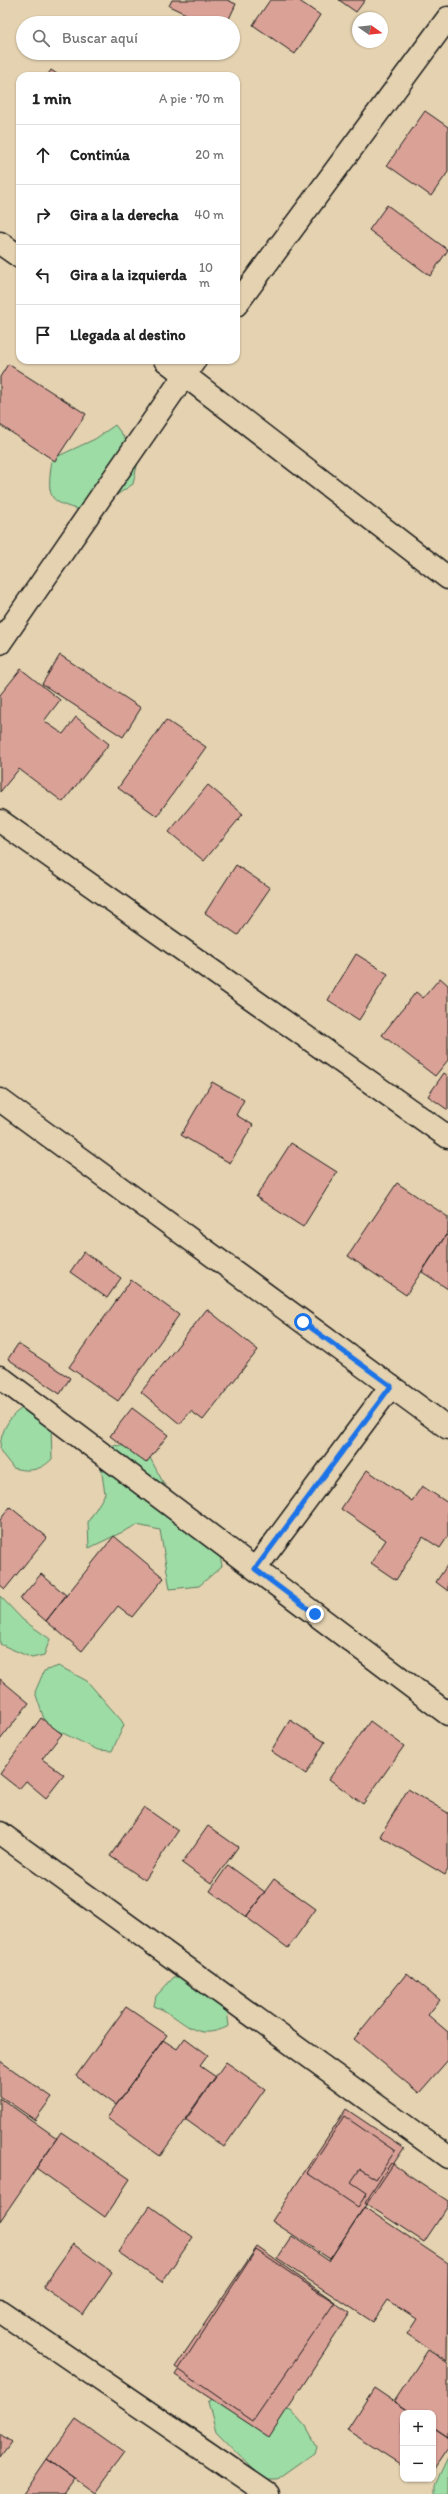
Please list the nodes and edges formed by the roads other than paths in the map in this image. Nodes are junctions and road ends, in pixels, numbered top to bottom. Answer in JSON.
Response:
{"nodes":[{"id":1,"x":448,"y":18,"type":"edge"},
{"id":2,"x":0,"y":242,"type":"edge"},
{"id":3,"x":16,"y":254,"type":"edge"},
{"id":4,"x":240,"y":300,"type":"edge"},
{"id":5,"x":179,"y":364,"type":"edge"},
{"id":6,"x":190,"y":367,"type":"edge"},
{"id":7,"x":448,"y":578,"type":"edge"},
{"id":8,"x":0,"y":643,"type":"edge"},
{"id":9,"x":0,"y":821,"type":"edge"},
{"id":10,"x":0,"y":1100,"type":"edge"},
{"id":11,"x":448,"y":1137,"type":"edge"},
{"id":12,"x":0,"y":1377,"type":"edge"},
{"id":13,"x":391,"y":1386,"type":"junction"},
{"id":14,"x":448,"y":1428,"type":"edge"},
{"id":15,"x":255,"y":1569,"type":"junction"},
{"id":16,"x":448,"y":1714,"type":"edge"},
{"id":17,"x":0,"y":1833,"type":"edge"},
{"id":18,"x":448,"y":2157,"type":"edge"},
{"id":19,"x":0,"y":2311,"type":"edge"},
{"id":20,"x":268,"y":2494,"type":"edge"}],
"edges":[{"from":1,"to":4,"type":"street"},
{"from":2,"to":3,"type":"street"},
{"from":5,"to":6,"type":"street"},
{"from":6,"to":7,"type":"street"},
{"from":6,"to":8,"type":"street"},
{"from":9,"to":11,"type":"street"},
{"from":10,"to":13,"type":"street"},
{"from":12,"to":15,"type":"street"},
{"from":13,"to":14,"type":"street"},
{"from":13,"to":15,"type":"street"},
{"from":15,"to":16,"type":"street"},
{"from":17,"to":18,"type":"street"},
{"from":19,"to":20,"type":"street"}]}
